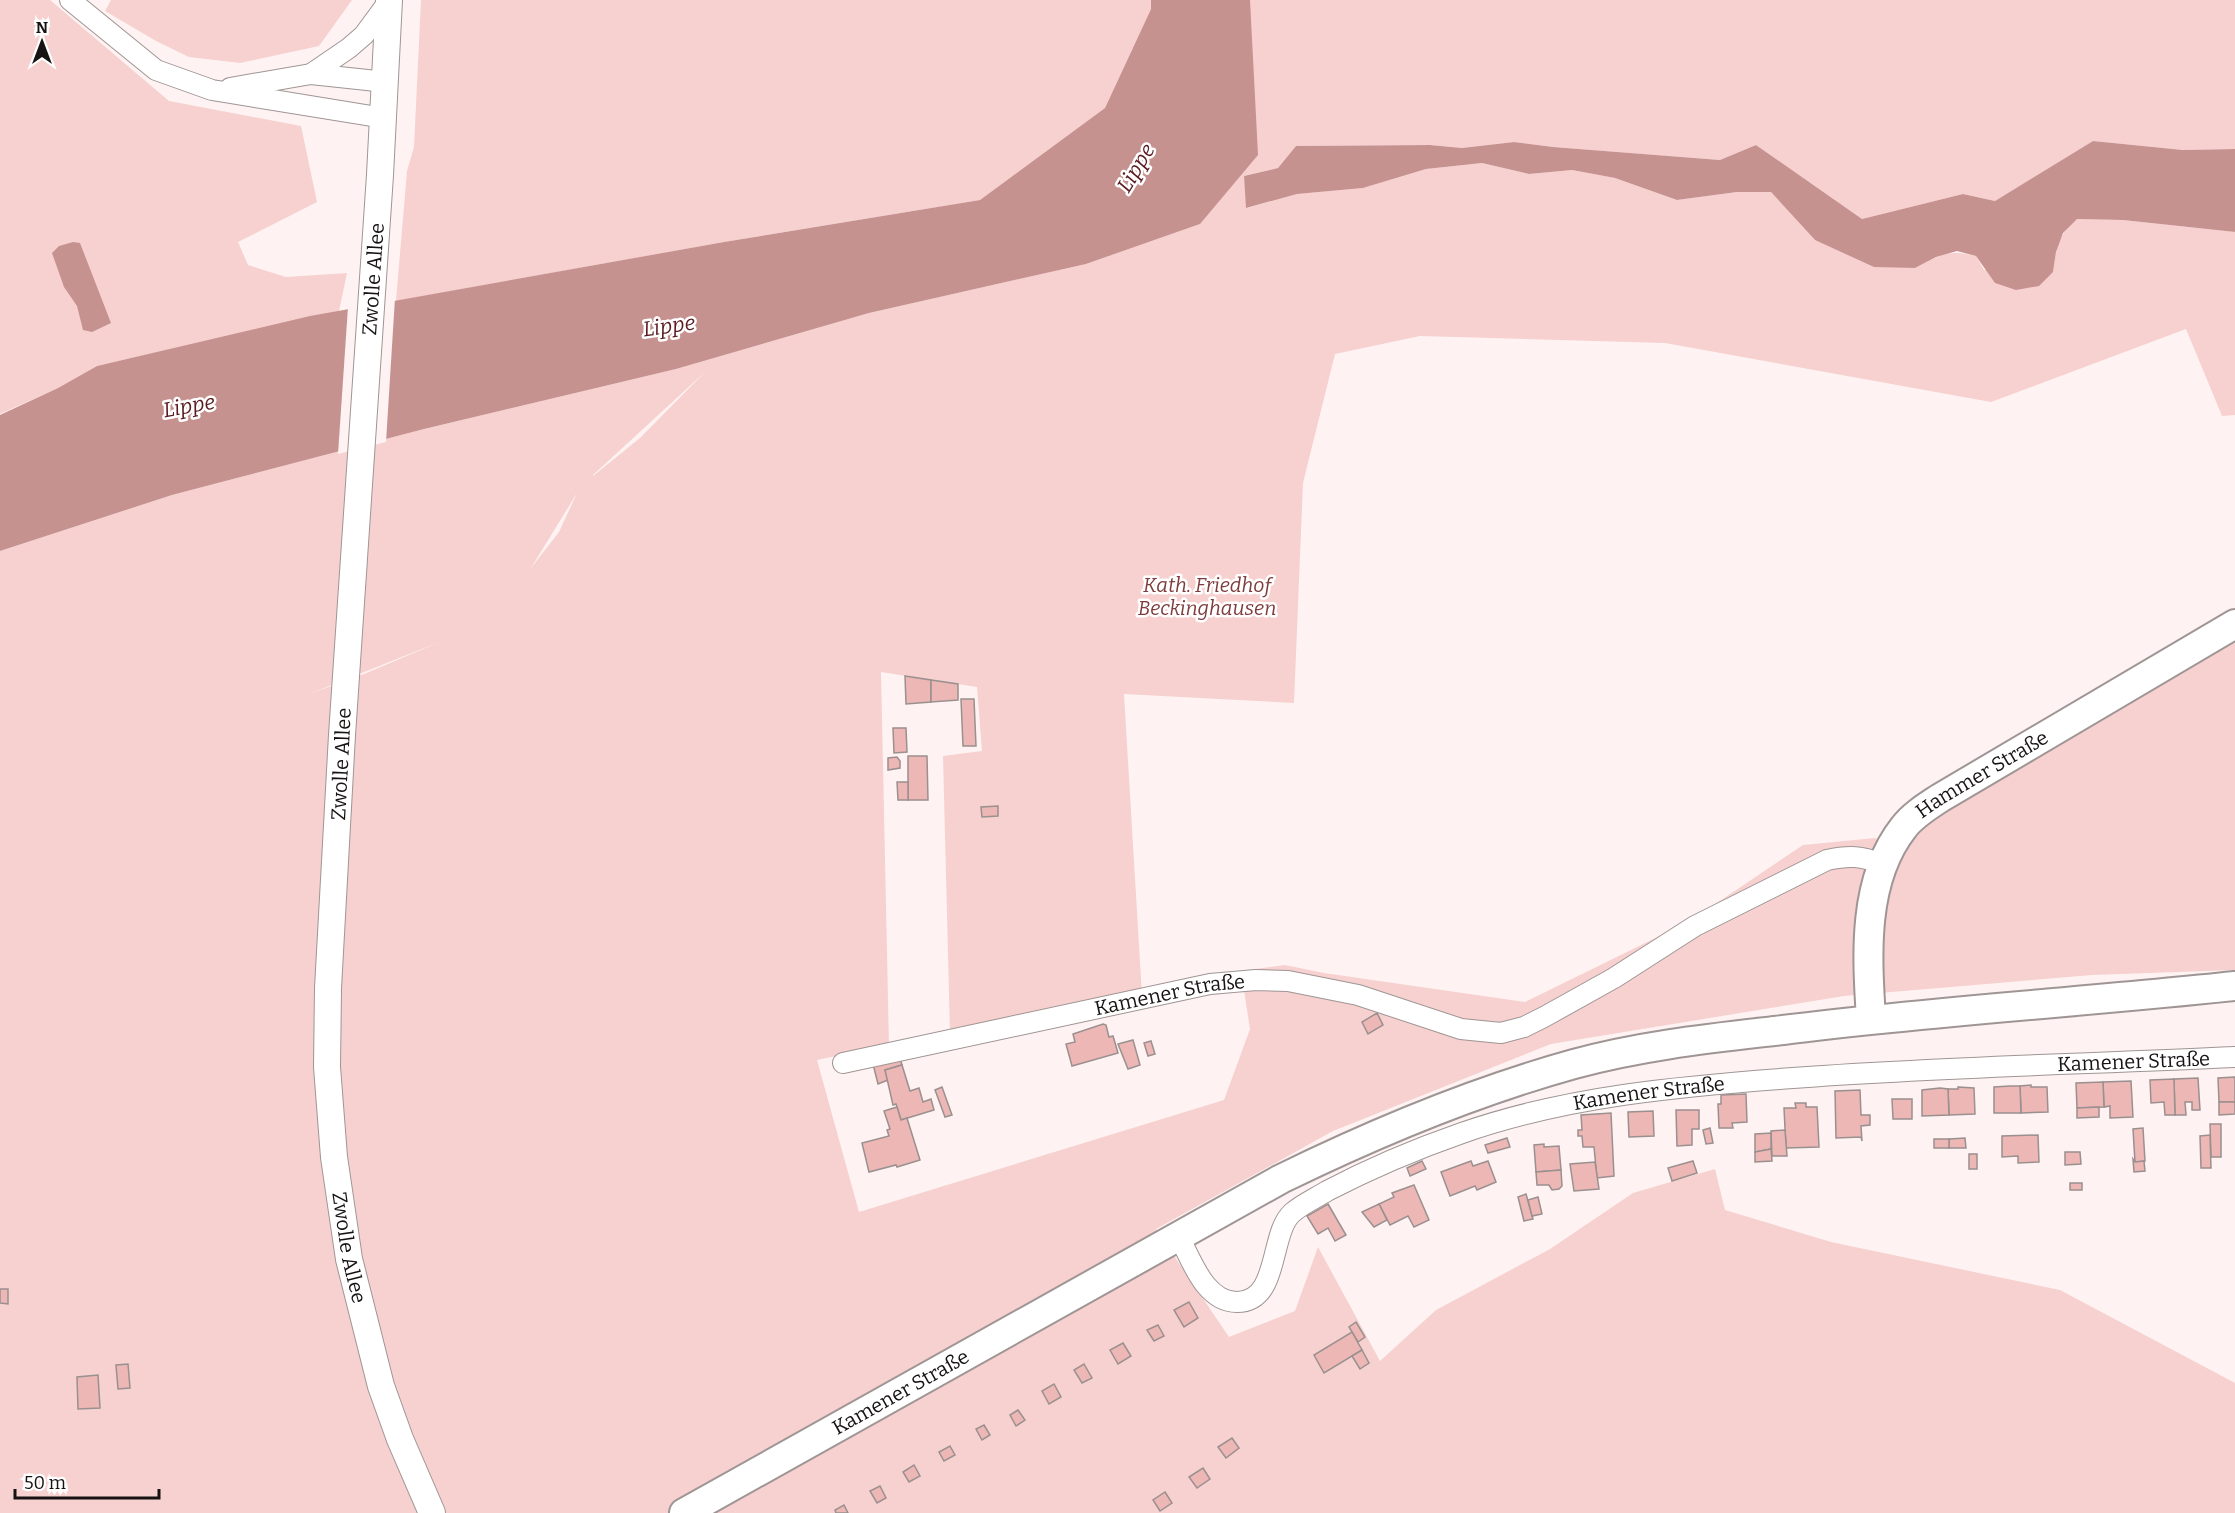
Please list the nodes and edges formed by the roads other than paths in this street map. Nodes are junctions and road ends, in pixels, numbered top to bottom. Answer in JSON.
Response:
{"nodes":[{"id":1,"x":70,"y":0,"type":"edge"},
{"id":2,"x":389,"y":1,"type":"edge"},
{"id":3,"x":311,"y":74,"type":"junction"},
{"id":4,"x":386,"y":82,"type":"junction"},
{"id":5,"x":212,"y":90,"type":"junction"},
{"id":6,"x":384,"y":118,"type":"junction"},
{"id":7,"x":2235,"y":624,"type":"edge"},
{"id":8,"x":1883,"y":864,"type":"junction"},
{"id":9,"x":2235,"y":987,"type":"edge"},
{"id":10,"x":1871,"y":1019,"type":"junction"},
{"id":11,"x":2235,"y":1057,"type":"edge"},
{"id":12,"x":843,"y":1063,"type":"dead end"},
{"id":13,"x":1178,"y":1235,"type":"junction"},
{"id":14,"x":432,"y":1513,"type":"edge"},
{"id":15,"x":684,"y":1513,"type":"edge"}],
"edges":[{"from":1,"to":5,"type":"street"},
{"from":2,"to":3,"type":"street"},
{"from":2,"to":4,"type":"street","name":"Zwolle Allee"},
{"from":3,"to":4,"type":"street"},
{"from":3,"to":5,"type":"street"},
{"from":4,"to":6,"type":"street","name":"Zwolle Allee"},
{"from":5,"to":6,"type":"street"},
{"from":6,"to":14,"type":"street","name":"Zwolle Allee"},
{"from":7,"to":8,"type":"main road","name":"Hammer Straße"},
{"from":8,"to":10,"type":"main road","name":"Hammer Straße"},
{"from":8,"to":12,"type":"street","name":"Kamener Straße"},
{"from":9,"to":10,"type":"main road","name":"Kamener Straße"},
{"from":10,"to":13,"type":"main road","name":"Kamener Straße"},
{"from":11,"to":13,"type":"street","name":"Kamener Straße"},
{"from":13,"to":15,"type":"main road","name":"Kamener Straße"}]}
